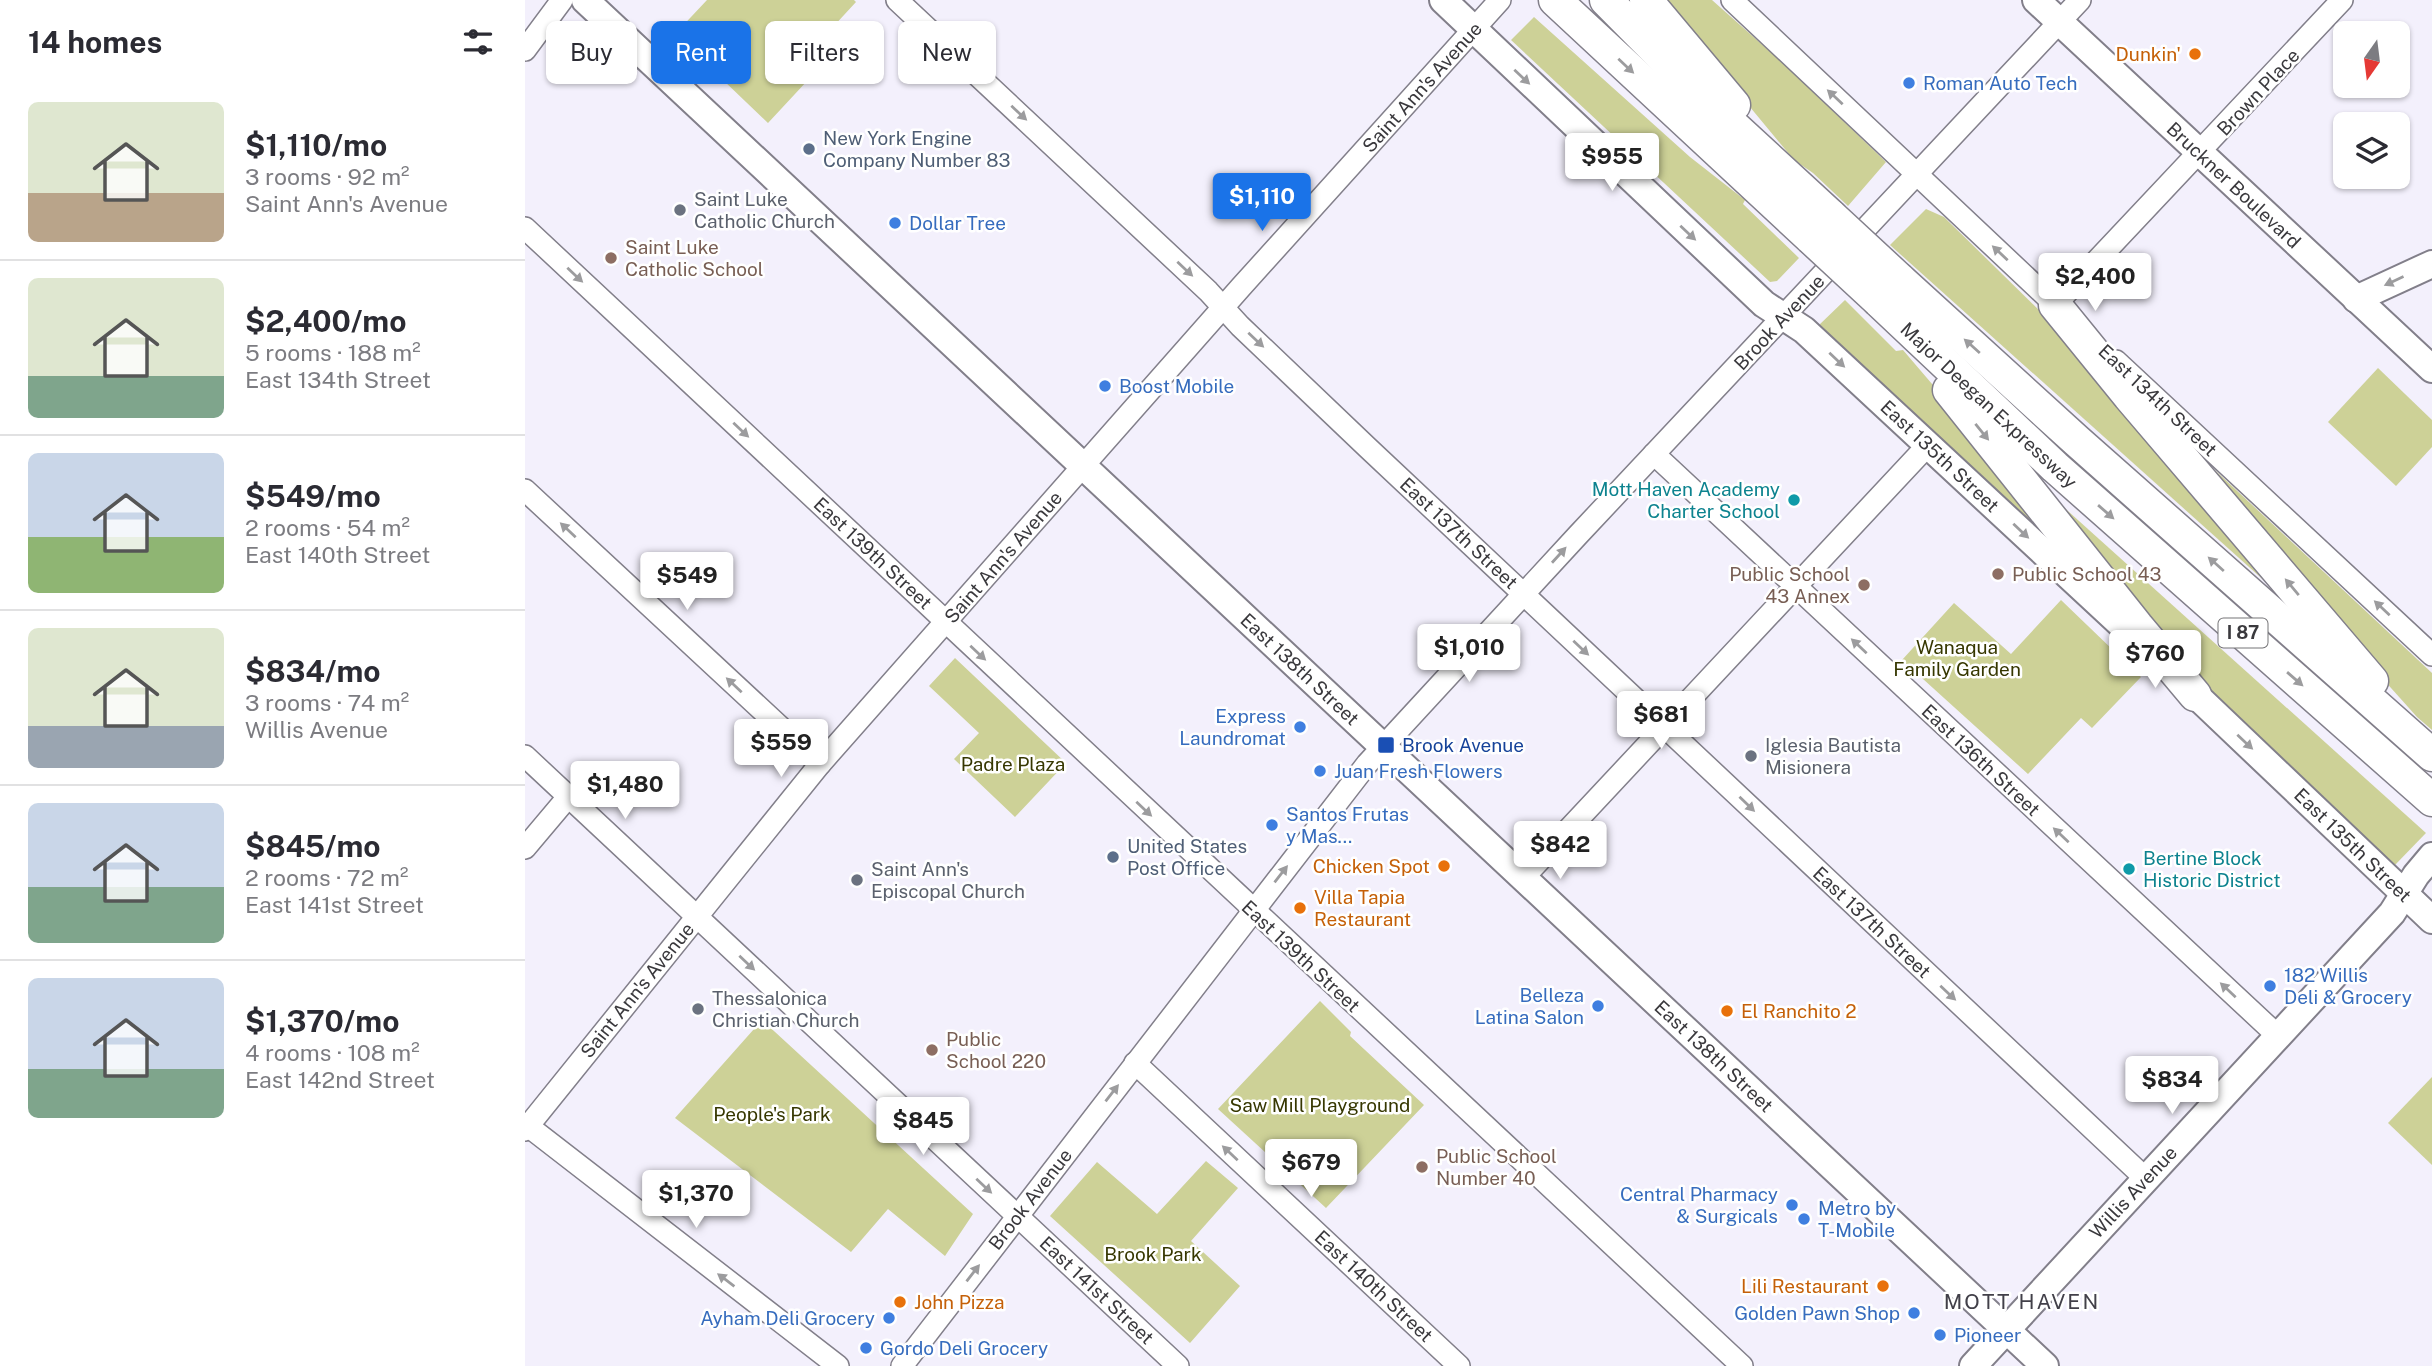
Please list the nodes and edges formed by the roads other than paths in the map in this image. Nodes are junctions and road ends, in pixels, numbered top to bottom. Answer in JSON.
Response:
{"nodes":[{"id":1,"x":562,"y":0,"type":"edge"},
{"id":2,"x":585,"y":0,"type":"edge"},
{"id":3,"x":897,"y":0,"type":"edge"},
{"id":4,"x":1443,"y":0,"type":"edge"},
{"id":5,"x":1500,"y":0,"type":"edge"},
{"id":6,"x":1547,"y":0,"type":"edge"},
{"id":7,"x":1606,"y":0,"type":"edge"},
{"id":8,"x":1646,"y":0,"type":"edge"},
{"id":9,"x":1732,"y":0,"type":"edge"},
{"id":10,"x":2036,"y":0,"type":"edge"},
{"id":11,"x":2080,"y":0,"type":"edge"},
{"id":12,"x":2343,"y":0,"type":"edge"},
{"id":13,"x":1565,"y":9,"type":"edge"},
{"id":14,"x":2060,"y":22,"type":"junction"},
{"id":15,"x":1473,"y":29,"type":"junction"},
{"id":16,"x":525,"y":50,"type":"edge"},
{"id":17,"x":2200,"y":153,"type":"junction"},
{"id":18,"x":1918,"y":175,"type":"junction"},
{"id":19,"x":1788,"y":176,"type":"junction"},
{"id":20,"x":1821,"y":227,"type":"junction"},
{"id":21,"x":525,"y":228,"type":"edge"},
{"id":22,"x":2432,"y":264,"type":"edge"},
{"id":23,"x":1889,"y":290,"type":"junction"},
{"id":24,"x":2356,"y":299,"type":"junction"},
{"id":25,"x":2055,"y":305,"type":"junction"},
{"id":26,"x":1224,"y":307,"type":"junction"},
{"id":27,"x":1784,"y":317,"type":"junction"},
{"id":28,"x":2432,"y":369,"type":"edge"},
{"id":29,"x":1928,"y":445,"type":"junction"},
{"id":30,"x":1654,"y":454,"type":"junction"},
{"id":31,"x":1083,"y":466,"type":"junction"},
{"id":32,"x":525,"y":490,"type":"edge"},
{"id":33,"x":1796,"y":587,"type":"junction"},
{"id":34,"x":1525,"y":594,"type":"junction"},
{"id":35,"x":946,"y":621,"type":"junction"},
{"id":36,"x":2432,"y":655,"type":"edge"},
{"id":37,"x":2195,"y":695,"type":"junction"},
{"id":38,"x":1665,"y":726,"type":"junction"},
{"id":39,"x":1383,"y":746,"type":"junction"},
{"id":40,"x":2432,"y":753,"type":"edge"},
{"id":41,"x":525,"y":757,"type":"edge"},
{"id":42,"x":820,"y":764,"type":"junction"},
{"id":43,"x":568,"y":797,"type":"junction"},
{"id":44,"x":2432,"y":800,"type":"edge"},
{"id":45,"x":525,"y":848,"type":"edge"},
{"id":46,"x":2432,"y":856,"type":"edge"},
{"id":47,"x":1523,"y":878,"type":"junction"},
{"id":48,"x":2405,"y":894,"type":"junction"},
{"id":49,"x":1252,"y":910,"type":"junction"},
{"id":50,"x":697,"y":916,"type":"junction"},
{"id":51,"x":2432,"y":920,"type":"edge"},
{"id":52,"x":2278,"y":1036,"type":"junction"},
{"id":53,"x":1135,"y":1063,"type":"junction"},
{"id":54,"x":527,"y":1128,"type":"edge"},
{"id":55,"x":2145,"y":1178,"type":"junction"},
{"id":56,"x":1017,"y":1216,"type":"junction"},
{"id":57,"x":2006,"y":1330,"type":"junction"},
{"id":58,"x":838,"y":1366,"type":"edge"},
{"id":59,"x":902,"y":1366,"type":"edge"},
{"id":60,"x":1178,"y":1366,"type":"edge"},
{"id":61,"x":1459,"y":1366,"type":"edge"},
{"id":62,"x":1742,"y":1366,"type":"edge"},
{"id":63,"x":1973,"y":1366,"type":"edge"},
{"id":64,"x":2045,"y":1366,"type":"edge"}],
"edges":[{"from":1,"to":16,"type":"street"},
{"from":2,"to":31,"type":"main road","name":"East 138th Street"},
{"from":3,"to":26,"type":"street","name":"East 137th Street","one_way":true},
{"from":4,"to":15,"type":"main road","name":"East 135th Street"},
{"from":5,"to":15,"type":"street","name":"Saint Ann's Avenue"},
{"from":6,"to":13,"type":"highway","name":"Major Deegan Expressway"},
{"from":7,"to":19,"type":"highway"},
{"from":8,"to":19,"type":"highway"},
{"from":18,"to":9,"type":"street","name":"East 134th Street","one_way":true},
{"from":10,"to":14,"type":"main road","name":"Bruckner Boulevard"},
{"from":11,"to":14,"type":"street","name":"Brook Avenue"},
{"from":12,"to":17,"type":"street","name":"Brown Place"},
{"from":13,"to":20,"type":"highway","name":"Major Deegan Expressway","number":"I 87","one_way":true},
{"from":14,"to":17,"type":"main road","name":"Bruckner Boulevard"},
{"from":14,"to":18,"type":"street","name":"Brook Avenue"},
{"from":15,"to":26,"type":"street","name":"Saint Ann's Avenue"},
{"from":15,"to":27,"type":"main road","name":"East 135th Street","one_way":true},
{"from":17,"to":24,"type":"main road","name":"Bruckner Boulevard"},
{"from":17,"to":25,"type":"street","name":"Brown Place"},
{"from":25,"to":18,"type":"street","name":"East 134th Street","one_way":true},
{"from":18,"to":27,"type":"street","name":"Brook Avenue"},
{"from":19,"to":20,"type":"highway","name":"Major Deegan Expressway","number":"I 87"},
{"from":20,"to":23,"type":"highway","name":"Major Deegan Expressway","number":"I 87","bridge":true},
{"from":21,"to":35,"type":"street","name":"East 139th Street","one_way":true},
{"from":22,"to":24,"type":"main road","one_way":true},
{"from":23,"to":37,"type":"highway","one_way":true},
{"from":40,"to":23,"type":"highway","name":"Major Deegan Expressway","number":"I 87","one_way":true},
{"from":23,"to":44,"type":"highway","name":"Major Deegan Expressway","number":"I 87","one_way":true},
{"from":24,"to":28,"type":"main road","name":"Bruckner Boulevard"},
{"from":36,"to":25,"type":"street","name":"East 134th Street","one_way":true},
{"from":40,"to":25,"type":"highway","one_way":true},
{"from":26,"to":31,"type":"street","name":"Saint Ann's Avenue"},
{"from":26,"to":34,"type":"street","name":"East 137th Street","one_way":true},
{"from":27,"to":29,"type":"main road","name":"East 135th Street","one_way":true},
{"from":27,"to":30,"type":"street","name":"Brook Avenue"},
{"from":29,"to":33,"type":"street"},
{"from":29,"to":37,"type":"main road","name":"East 135th Street","one_way":true},
{"from":30,"to":33,"type":"street","name":"East 136th Street"},
{"from":34,"to":30,"type":"street","name":"Brook Avenue","one_way":true},
{"from":31,"to":35,"type":"street","name":"Saint Ann's Avenue"},
{"from":31,"to":39,"type":"main road","name":"East 138th Street"},
{"from":42,"to":32,"type":"street","one_way":true},
{"from":33,"to":38,"type":"street"},
{"from":52,"to":33,"type":"street","name":"East 136th Street","one_way":true},
{"from":34,"to":38,"type":"street","name":"East 137th Street","one_way":true},
{"from":34,"to":39,"type":"street","name":"Brook Avenue"},
{"from":35,"to":42,"type":"street","name":"Saint Ann's Avenue"},
{"from":35,"to":49,"type":"street","name":"East 139th Street","one_way":true},
{"from":37,"to":48,"type":"main road","name":"East 135th Street","one_way":true},
{"from":38,"to":47,"type":"street"},
{"from":38,"to":55,"type":"street","name":"East 137th Street","one_way":true},
{"from":39,"to":47,"type":"main road","name":"East 138th Street"},
{"from":49,"to":39,"type":"street","name":"Brook Avenue","one_way":true},
{"from":41,"to":43,"type":"street","name":"East 141st Street"},
{"from":42,"to":50,"type":"street","name":"Saint Ann's Avenue"},
{"from":43,"to":45,"type":"street"},
{"from":43,"to":50,"type":"street","name":"East 141st Street"},
{"from":46,"to":48,"type":"main road","name":"Willis Avenue"},
{"from":47,"to":57,"type":"main road","name":"East 138th Street"},
{"from":48,"to":51,"type":"main road","name":"East 135th Street"},
{"from":48,"to":52,"type":"main road","name":"Willis Avenue"},
{"from":49,"to":53,"type":"street","name":"Brook Avenue"},
{"from":49,"to":62,"type":"street","name":"East 139th Street"},
{"from":50,"to":54,"type":"street","name":"Saint Ann's Avenue"},
{"from":50,"to":56,"type":"street","name":"East 141st Street","one_way":true},
{"from":52,"to":55,"type":"main road","name":"Willis Avenue"},
{"from":56,"to":53,"type":"street","name":"Brook Avenue","one_way":true},
{"from":61,"to":53,"type":"street","name":"East 140th Street","one_way":true},
{"from":58,"to":54,"type":"street","one_way":true},
{"from":55,"to":57,"type":"main road","name":"Willis Avenue"},
{"from":59,"to":56,"type":"street","name":"Brook Avenue","one_way":true},
{"from":56,"to":60,"type":"street","name":"East 141st Street"},
{"from":57,"to":63,"type":"main road","name":"Willis Avenue"},
{"from":57,"to":64,"type":"main road","name":"East 138th Street"}]}
